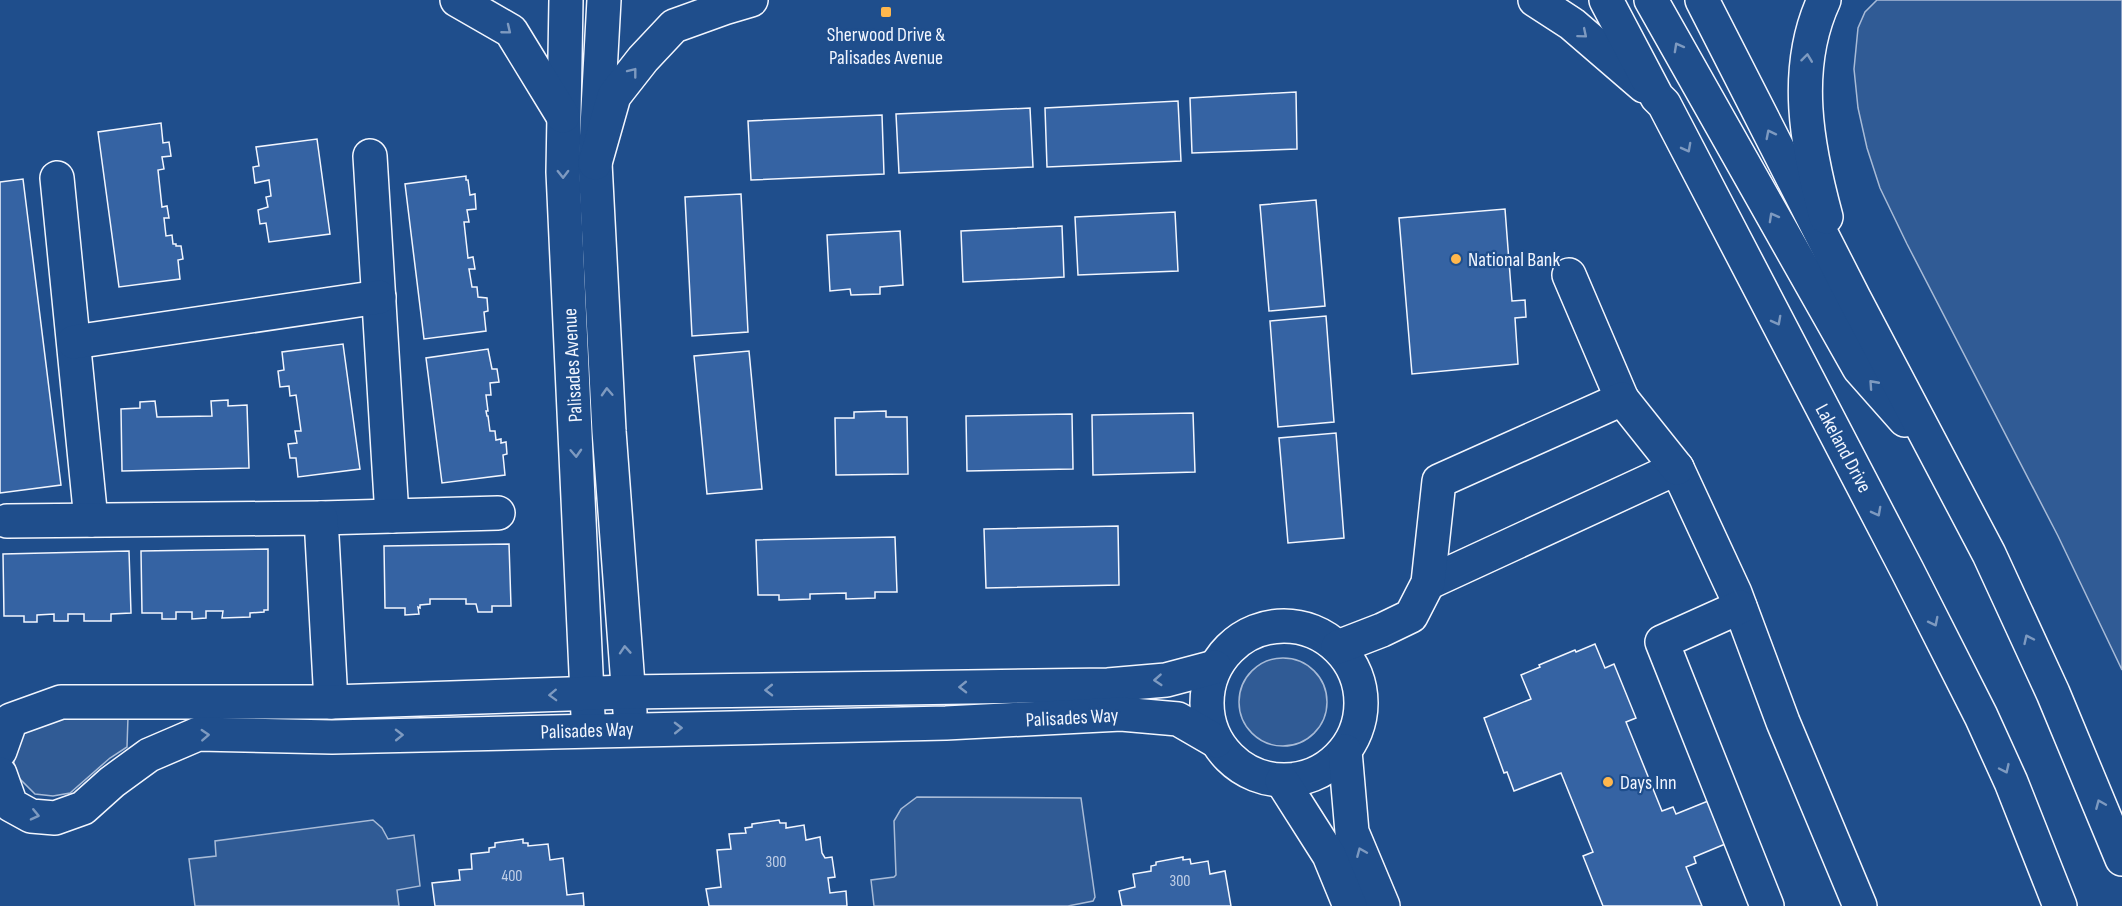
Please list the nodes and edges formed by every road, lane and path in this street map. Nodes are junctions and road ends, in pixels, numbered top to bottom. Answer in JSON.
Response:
{"nodes":[{"id":1,"x":457,"y":0,"type":"edge"},
{"id":2,"x":566,"y":0,"type":"edge"},
{"id":3,"x":604,"y":0,"type":"edge"},
{"id":4,"x":751,"y":0,"type":"edge"},
{"id":5,"x":1535,"y":0,"type":"edge"},
{"id":6,"x":1606,"y":0,"type":"edge"},
{"id":7,"x":1651,"y":0,"type":"edge"},
{"id":8,"x":1702,"y":0,"type":"edge"},
{"id":9,"x":1824,"y":0,"type":"edge"},
{"id":10,"x":1658,"y":97,"type":"junction"},
{"id":11,"x":564,"y":116,"type":"junction"},
{"id":12,"x":370,"y":156,"type":"dead end"},
{"id":13,"x":595,"y":163,"type":"junction"},
{"id":14,"x":57,"y":178,"type":"dead end"},
{"id":15,"x":1569,"y":275,"type":"dead end"},
{"id":16,"x":379,"y":297,"type":"junction"},
{"id":17,"x":1854,"y":298,"type":"junction"},
{"id":18,"x":74,"y":342,"type":"junction"},
{"id":19,"x":1622,"y":399,"type":"junction"},
{"id":20,"x":1940,"y":460,"type":"junction"},
{"id":21,"x":1677,"y":468,"type":"junction"},
{"id":22,"x":498,"y":513,"type":"dead end"},
{"id":23,"x":392,"y":516,"type":"junction"},
{"id":24,"x":321,"y":518,"type":"junction"},
{"id":25,"x":91,"y":520,"type":"junction"},
{"id":26,"x":8,"y":521,"type":"dead end"},
{"id":27,"x":1428,"y":583,"type":"junction"},
{"id":28,"x":1740,"y":607,"type":"junction"},
{"id":29,"x":1338,"y":647,"type":"junction"},
{"id":30,"x":1215,"y":667,"type":"junction"},
{"id":31,"x":627,"y":692,"type":"junction"},
{"id":32,"x":587,"y":693,"type":"junction"},
{"id":33,"x":331,"y":702,"type":"junction"},
{"id":34,"x":632,"y":729,"type":"junction"},
{"id":35,"x":588,"y":730,"type":"junction"},
{"id":36,"x":1216,"y":741,"type":"junction"},
{"id":37,"x":0,"y":751,"type":"edge"},
{"id":38,"x":1345,"y":751,"type":"junction"},
{"id":39,"x":0,"y":774,"type":"edge"},
{"id":40,"x":1282,"y":781,"type":"junction"},
{"id":41,"x":2122,"y":859,"type":"edge"},
{"id":42,"x":1350,"y":906,"type":"edge"},
{"id":43,"x":1383,"y":906,"type":"edge"},
{"id":44,"x":1767,"y":906,"type":"edge"},
{"id":45,"x":1860,"y":906,"type":"edge"},
{"id":46,"x":2060,"y":906,"type":"edge"}],
"edges":[{"from":1,"to":11,"type":"street","one_way":true},
{"from":2,"to":11,"type":"street","name":"Palisades Avenue"},
{"from":3,"to":13,"type":"street","name":"Palisades Avenue"},
{"from":13,"to":4,"type":"street","one_way":true},
{"from":5,"to":10,"type":"street","one_way":true},
{"from":6,"to":10,"type":"street","name":"Lakeland Drive"},
{"from":20,"to":7,"type":"street","one_way":true},
{"from":17,"to":8,"type":"street","one_way":true},
{"from":17,"to":9,"type":"street","one_way":true},
{"from":10,"to":46,"type":"street","name":"Lakeland Drive","one_way":true},
{"from":11,"to":32,"type":"street","name":"Palisades Avenue","one_way":true},
{"from":12,"to":16,"type":"street"},
{"from":31,"to":13,"type":"street","name":"Palisades Avenue","one_way":true},
{"from":14,"to":18,"type":"street"},
{"from":15,"to":19,"type":"street"},
{"from":16,"to":18,"type":"street"},
{"from":16,"to":23,"type":"street"},
{"from":17,"to":20,"type":"street"},
{"from":18,"to":25,"type":"street"},
{"from":19,"to":21,"type":"street"},
{"from":19,"to":27,"type":"street"},
{"from":41,"to":20,"type":"street","one_way":true},
{"from":21,"to":27,"type":"street"},
{"from":21,"to":28,"type":"street"},
{"from":22,"to":23,"type":"street"},
{"from":23,"to":24,"type":"street"},
{"from":24,"to":25,"type":"street"},
{"from":24,"to":33,"type":"street"},
{"from":25,"to":26,"type":"street"},
{"from":27,"to":29,"type":"street"},
{"from":28,"to":44,"type":"street"},
{"from":28,"to":45,"type":"street"},
{"from":29,"to":30,"type":"street","name":"Palisades Way"},
{"from":29,"to":38,"type":"street","name":"Palisades Way"},
{"from":30,"to":31,"type":"street","name":"Palisades Way","one_way":true},
{"from":30,"to":36,"type":"street","name":"Palisades Way"},
{"from":31,"to":32,"type":"street","name":"Palisades Way"},
{"from":31,"to":34,"type":"street","name":"Palisades Avenue"},
{"from":32,"to":33,"type":"street","name":"Palisades Way","one_way":true},
{"from":32,"to":35,"type":"street","name":"Palisades Avenue"},
{"from":33,"to":37,"type":"street","name":"Palisades Way"},
{"from":34,"to":35,"type":"street","name":"Palisades Way"},
{"from":34,"to":36,"type":"street","name":"Palisades Way","one_way":true},
{"from":39,"to":35,"type":"street","name":"Palisades Way","one_way":true},
{"from":36,"to":40,"type":"street","name":"Palisades Way"},
{"from":38,"to":40,"type":"street","name":"Palisades Way"},
{"from":43,"to":38,"type":"street","one_way":true},
{"from":40,"to":42,"type":"street"}]}
